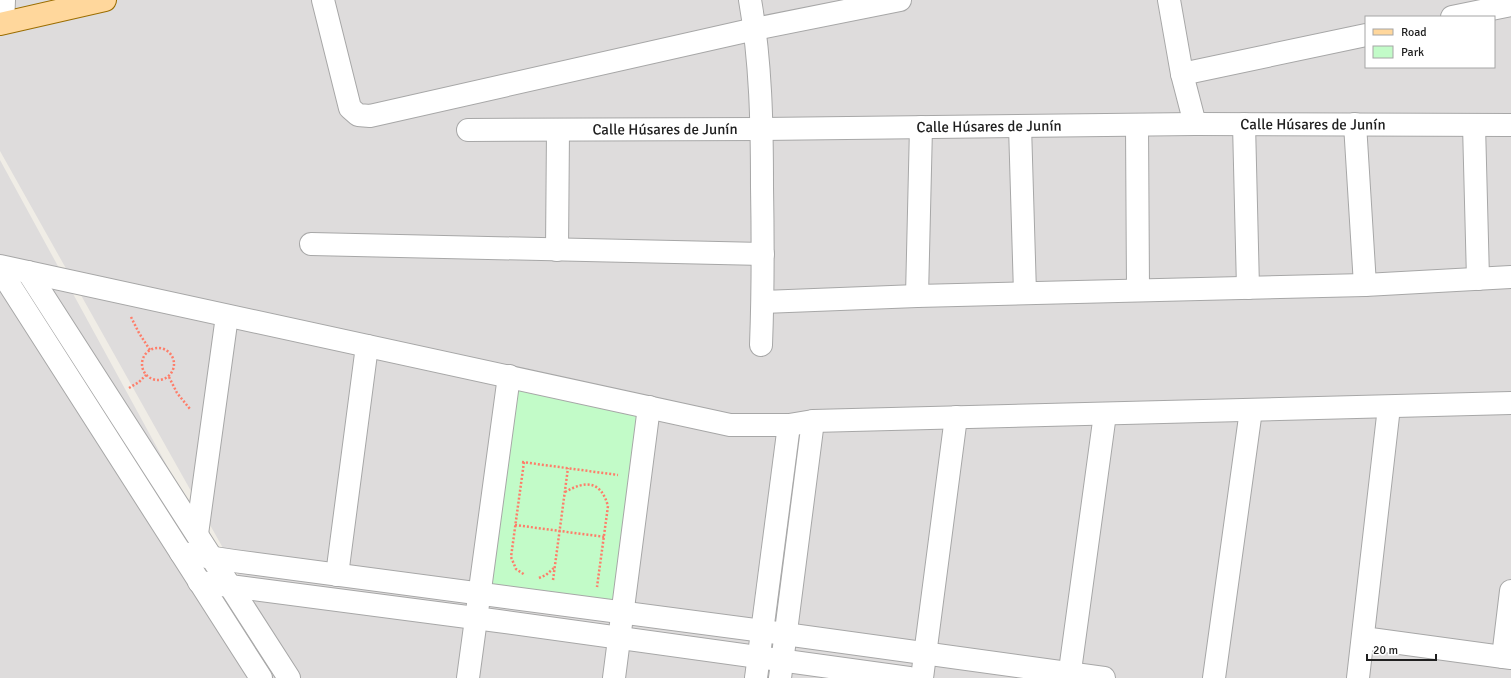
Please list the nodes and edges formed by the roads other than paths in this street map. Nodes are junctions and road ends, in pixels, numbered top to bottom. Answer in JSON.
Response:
{"nodes":[{"id":1,"x":4,"y":0,"type":"edge"},
{"id":2,"x":105,"y":0,"type":"edge"},
{"id":3,"x":323,"y":0,"type":"edge"},
{"id":4,"x":750,"y":0,"type":"edge"},
{"id":5,"x":900,"y":0,"type":"edge"},
{"id":6,"x":1169,"y":0,"type":"edge"},
{"id":7,"x":1511,"y":4,"type":"edge"},
{"id":8,"x":1457,"y":16,"type":"edge"},
{"id":9,"x":1,"y":23,"type":"edge"},
{"id":10,"x":755,"y":29,"type":"junction"},
{"id":11,"x":1365,"y":35,"type":"edge"},
{"id":12,"x":1182,"y":74,"type":"junction"},
{"id":13,"x":1195,"y":124,"type":"junction"},
{"id":14,"x":1244,"y":124,"type":"junction"},
{"id":15,"x":1355,"y":124,"type":"junction"},
{"id":16,"x":1137,"y":125,"type":"junction"},
{"id":17,"x":1474,"y":125,"type":"junction"},
{"id":18,"x":1511,"y":125,"type":"edge"},
{"id":19,"x":1020,"y":126,"type":"junction"},
{"id":20,"x":921,"y":127,"type":"junction"},
{"id":21,"x":762,"y":129,"type":"junction"},
{"id":22,"x":468,"y":130,"type":"dead end"},
{"id":23,"x":558,"y":130,"type":"junction"},
{"id":24,"x":311,"y":244,"type":"dead end"},
{"id":25,"x":557,"y":250,"type":"junction"},
{"id":26,"x":763,"y":254,"type":"junction"},
{"id":27,"x":0,"y":266,"type":"edge"},
{"id":28,"x":0,"y":270,"type":"edge"},
{"id":29,"x":28,"y":272,"type":"junction"},
{"id":30,"x":1511,"y":277,"type":"edge"},
{"id":31,"x":1478,"y":279,"type":"junction"},
{"id":32,"x":1365,"y":284,"type":"junction"},
{"id":33,"x":1248,"y":288,"type":"junction"},
{"id":34,"x":1138,"y":290,"type":"junction"},
{"id":35,"x":1025,"y":293,"type":"junction"},
{"id":36,"x":917,"y":296,"type":"junction"},
{"id":37,"x":763,"y":302,"type":"junction"},
{"id":38,"x":227,"y":316,"type":"junction"},
{"id":39,"x":761,"y":345,"type":"dead end"},
{"id":40,"x":367,"y":346,"type":"junction"},
{"id":41,"x":509,"y":376,"type":"junction"},
{"id":42,"x":1511,"y":403,"type":"edge"},
{"id":43,"x":649,"y":407,"type":"junction"},
{"id":44,"x":1389,"y":407,"type":"junction"},
{"id":45,"x":1251,"y":410,"type":"junction"},
{"id":46,"x":1105,"y":414,"type":"junction"},
{"id":47,"x":956,"y":417,"type":"junction"},
{"id":48,"x":813,"y":421,"type":"junction"},
{"id":49,"x":789,"y":425,"type":"junction"},
{"id":50,"x":197,"y":534,"type":"junction"},
{"id":51,"x":181,"y":553,"type":"junction"},
{"id":52,"x":212,"y":558,"type":"junction"},
{"id":53,"x":337,"y":575,"type":"junction"},
{"id":54,"x":199,"y":582,"type":"junction"},
{"id":55,"x":230,"y":586,"type":"junction"},
{"id":56,"x":1511,"y":591,"type":"edge"},
{"id":57,"x":480,"y":594,"type":"junction"},
{"id":58,"x":623,"y":613,"type":"junction"},
{"id":59,"x":477,"y":618,"type":"junction"},
{"id":60,"x":762,"y":631,"type":"junction"},
{"id":61,"x":785,"y":634,"type":"junction"},
{"id":62,"x":619,"y":638,"type":"junction"},
{"id":63,"x":1363,"y":638,"type":"junction"},
{"id":64,"x":925,"y":653,"type":"junction"},
{"id":65,"x":1507,"y":658,"type":"edge"},
{"id":66,"x":758,"y":668,"type":"edge"},
{"id":67,"x":781,"y":669,"type":"edge"},
{"id":68,"x":1069,"y":676,"type":"edge"},
{"id":69,"x":261,"y":678,"type":"edge"},
{"id":70,"x":289,"y":678,"type":"edge"},
{"id":71,"x":468,"y":678,"type":"edge"},
{"id":72,"x":614,"y":678,"type":"edge"},
{"id":73,"x":909,"y":678,"type":"edge"},
{"id":74,"x":922,"y":678,"type":"edge"},
{"id":75,"x":1104,"y":678,"type":"edge"},
{"id":76,"x":1214,"y":678,"type":"edge"},
{"id":77,"x":1358,"y":678,"type":"edge"}],
"edges":[{"from":1,"to":9,"type":"street"},
{"from":2,"to":9,"type":"main road"},
{"from":3,"to":10,"type":"street"},
{"from":4,"to":10,"type":"street"},
{"from":5,"to":10,"type":"street"},
{"from":6,"to":12,"type":"street"},
{"from":7,"to":8,"type":"street"},
{"from":10,"to":21,"type":"street"},
{"from":11,"to":12,"type":"street"},
{"from":12,"to":13,"type":"street"},
{"from":13,"to":14,"type":"street","name":"Calle Húsares de Junín"},
{"from":13,"to":16,"type":"street","name":"Calle Húsares de Junín"},
{"from":14,"to":15,"type":"street","name":"Calle Húsares de Junín"},
{"from":14,"to":33,"type":"street"},
{"from":15,"to":17,"type":"street","name":"Calle Húsares de Junín"},
{"from":15,"to":32,"type":"street"},
{"from":16,"to":19,"type":"street","name":"Calle Húsares de Junín"},
{"from":16,"to":34,"type":"street"},
{"from":17,"to":18,"type":"street","name":"Calle Húsares de Junín"},
{"from":17,"to":31,"type":"street"},
{"from":19,"to":20,"type":"street","name":"Calle Húsares de Junín"},
{"from":19,"to":35,"type":"street"},
{"from":20,"to":21,"type":"street","name":"Calle Húsares de Junín"},
{"from":20,"to":36,"type":"street"},
{"from":21,"to":23,"type":"street","name":"Calle Húsares de Junín"},
{"from":21,"to":26,"type":"street"},
{"from":22,"to":23,"type":"street","name":"Calle Húsares de Junín"},
{"from":23,"to":25,"type":"street"},
{"from":24,"to":25,"type":"street"},
{"from":25,"to":26,"type":"street"},
{"from":26,"to":37,"type":"street"},
{"from":27,"to":29,"type":"street"},
{"from":28,"to":51,"type":"street"},
{"from":29,"to":38,"type":"street"},
{"from":29,"to":50,"type":"street"},
{"from":30,"to":31,"type":"street"},
{"from":31,"to":32,"type":"street"},
{"from":32,"to":33,"type":"street"},
{"from":33,"to":34,"type":"street"},
{"from":34,"to":35,"type":"street"},
{"from":35,"to":36,"type":"street"},
{"from":36,"to":37,"type":"street"},
{"from":37,"to":39,"type":"street"},
{"from":38,"to":40,"type":"street"},
{"from":38,"to":50,"type":"street"},
{"from":40,"to":41,"type":"street"},
{"from":40,"to":53,"type":"street"},
{"from":41,"to":43,"type":"street"},
{"from":41,"to":57,"type":"street"},
{"from":42,"to":44,"type":"street"},
{"from":43,"to":49,"type":"street"},
{"from":43,"to":58,"type":"street"},
{"from":44,"to":45,"type":"street"},
{"from":44,"to":63,"type":"street"},
{"from":45,"to":46,"type":"street"},
{"from":45,"to":76,"type":"street"},
{"from":46,"to":47,"type":"street"},
{"from":46,"to":68,"type":"street"},
{"from":47,"to":48,"type":"street"},
{"from":47,"to":64,"type":"street"},
{"from":48,"to":49,"type":"street"},
{"from":48,"to":61,"type":"street"},
{"from":49,"to":60,"type":"street"},
{"from":50,"to":52,"type":"street"},
{"from":51,"to":52,"type":"street"},
{"from":51,"to":54,"type":"street"},
{"from":52,"to":53,"type":"street"},
{"from":52,"to":55,"type":"street"},
{"from":53,"to":57,"type":"street"},
{"from":54,"to":55,"type":"street"},
{"from":54,"to":69,"type":"street"},
{"from":55,"to":59,"type":"street"},
{"from":55,"to":70,"type":"street"},
{"from":56,"to":65,"type":"street"},
{"from":57,"to":58,"type":"street"},
{"from":57,"to":59,"type":"street"},
{"from":58,"to":60,"type":"street"},
{"from":58,"to":62,"type":"street"},
{"from":59,"to":62,"type":"street"},
{"from":59,"to":71,"type":"street"},
{"from":60,"to":61,"type":"street"},
{"from":60,"to":66,"type":"street"},
{"from":61,"to":64,"type":"street"},
{"from":61,"to":67,"type":"street"},
{"from":62,"to":66,"type":"street"},
{"from":62,"to":72,"type":"street"},
{"from":63,"to":65,"type":"street"},
{"from":63,"to":77,"type":"street"},
{"from":64,"to":68,"type":"street"},
{"from":64,"to":74,"type":"street"},
{"from":66,"to":67,"type":"street"},
{"from":67,"to":73,"type":"street"},
{"from":68,"to":75,"type":"street"}]}
